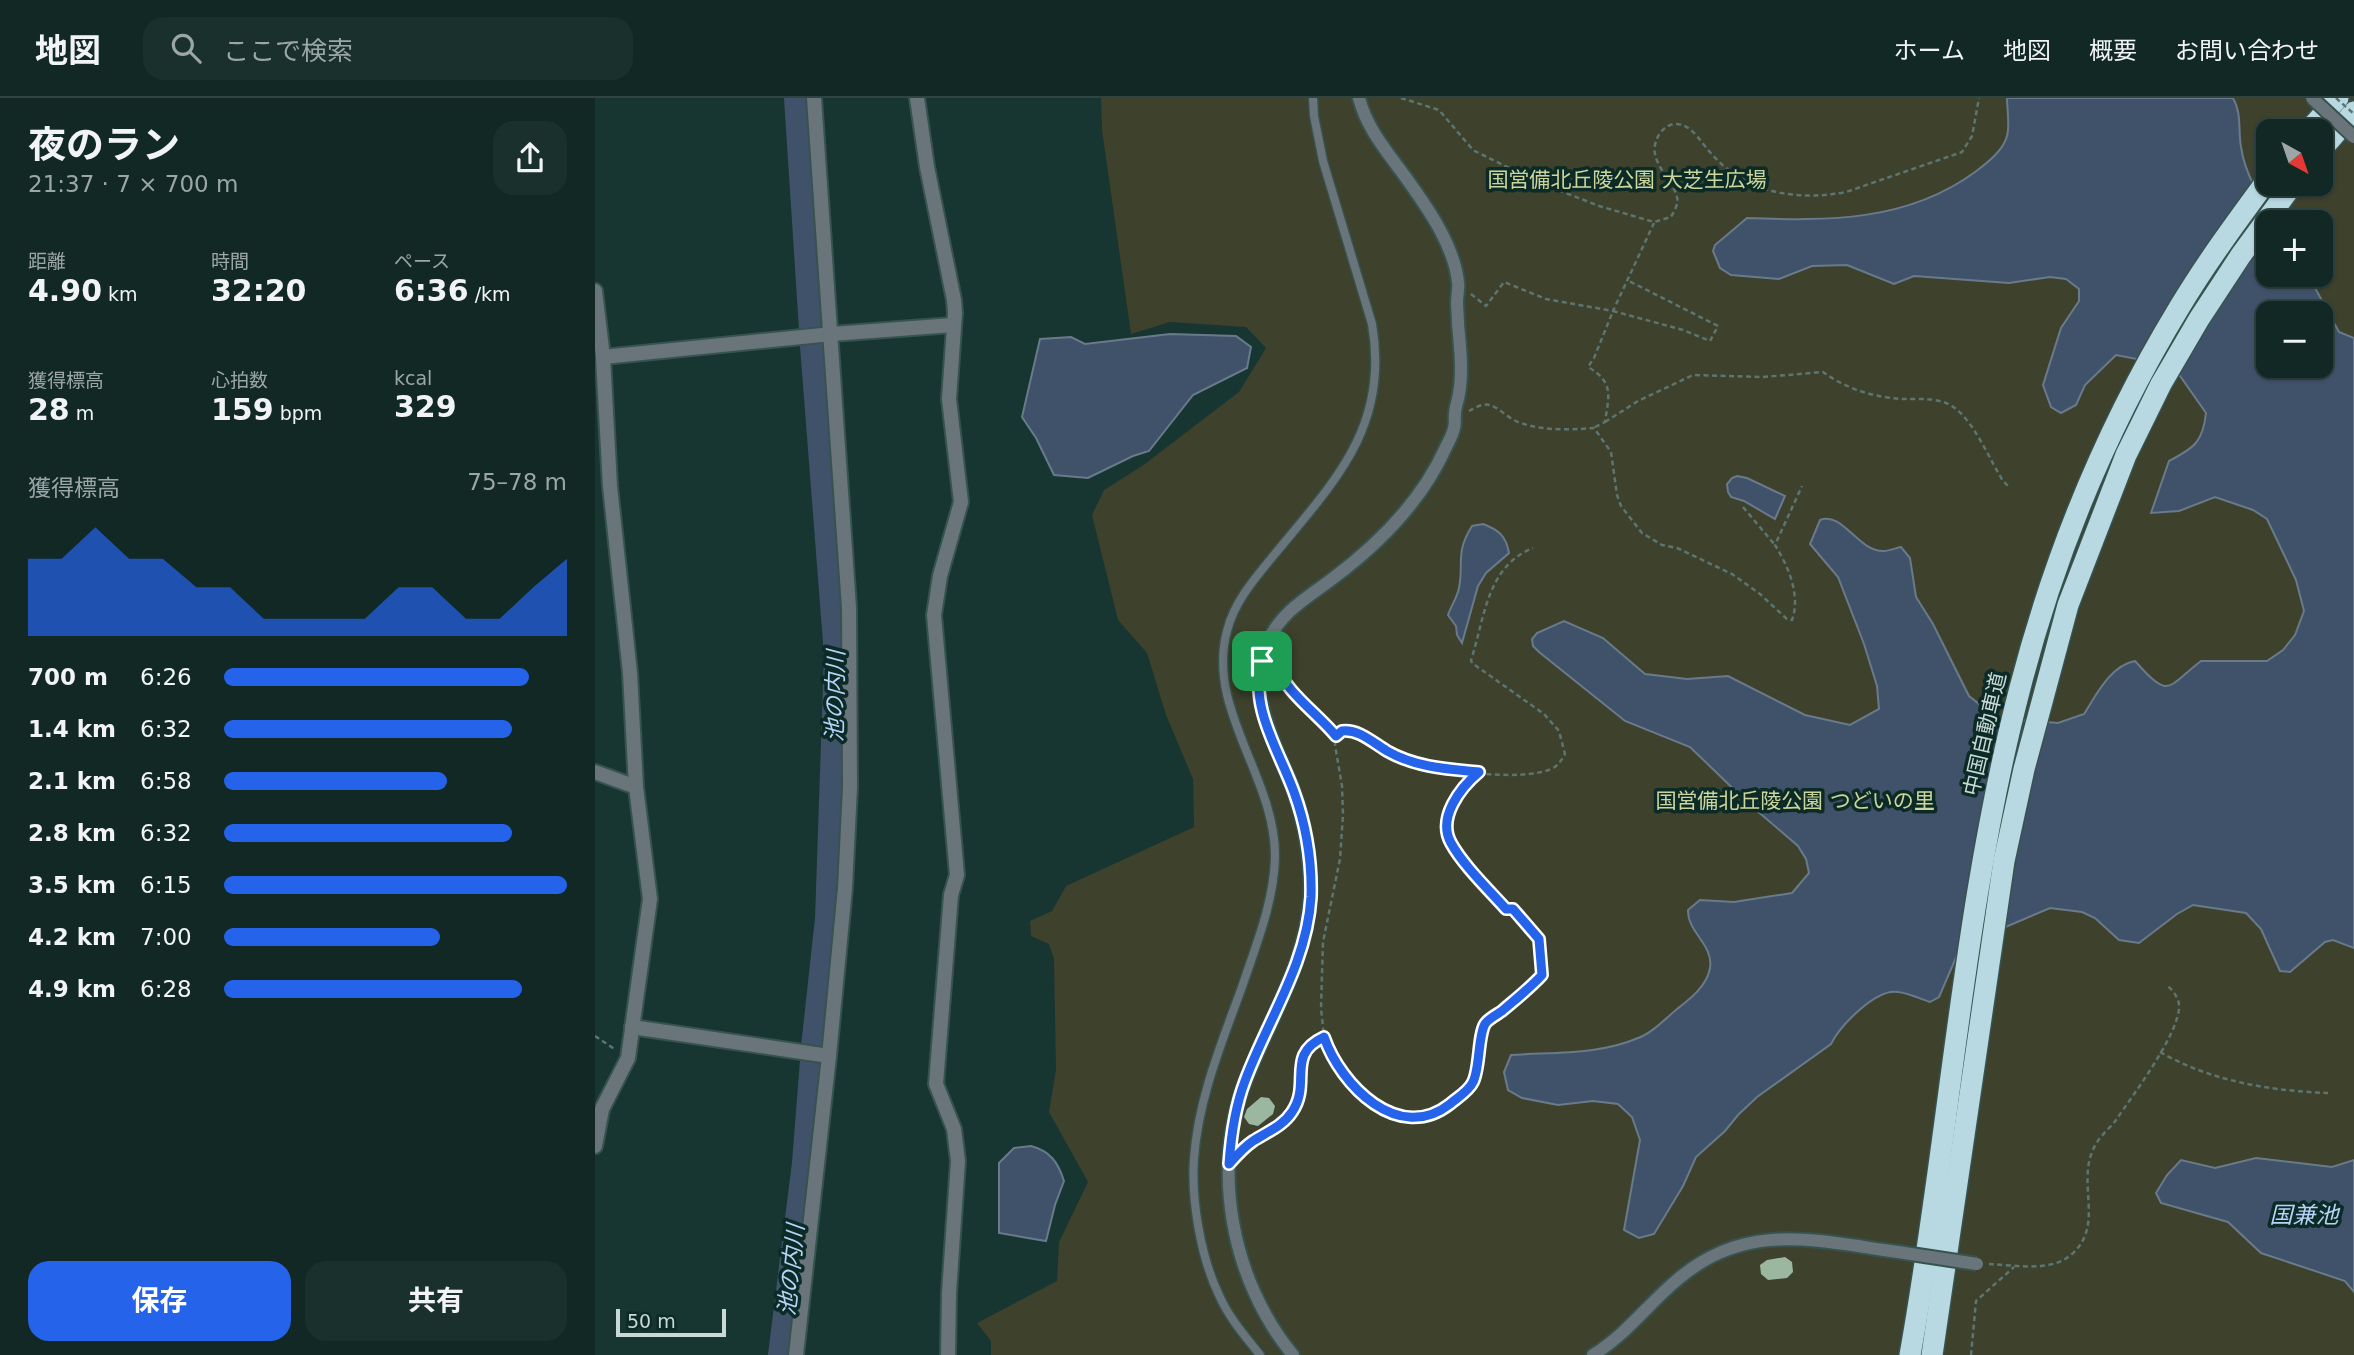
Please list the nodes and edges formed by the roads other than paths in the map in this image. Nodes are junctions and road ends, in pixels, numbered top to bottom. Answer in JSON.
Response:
{"nodes":[{"id":1,"x":814,"y":98,"type":"edge"},
{"id":2,"x":917,"y":98,"type":"edge"},
{"id":3,"x":1313,"y":98,"type":"edge"},
{"id":4,"x":1359,"y":98,"type":"edge"},
{"id":5,"x":2312,"y":98,"type":"edge"},
{"id":6,"x":2337,"y":98,"type":"edge"},
{"id":7,"x":2354,"y":113,"type":"edge"},
{"id":8,"x":2319,"y":119,"type":"edge"},
{"id":9,"x":2333,"y":137,"type":"edge"},
{"id":10,"x":2354,"y":137,"type":"edge"},
{"id":11,"x":2256,"y":196,"type":"edge"},
{"id":12,"x":2284,"y":196,"type":"edge"},
{"id":13,"x":595,"y":291,"type":"edge"},
{"id":14,"x":953,"y":325,"type":"junction"},
{"id":15,"x":832,"y":334,"type":"junction"},
{"id":16,"x":603,"y":357,"type":"junction"},
{"id":17,"x":595,"y":772,"type":"edge"},
{"id":18,"x":636,"y":787,"type":"junction"},
{"id":19,"x":1981,"y":940,"type":"junction"},
{"id":20,"x":632,"y":1027,"type":"junction"},
{"id":21,"x":829,"y":1056,"type":"junction"},
{"id":22,"x":595,"y":1146,"type":"edge"},
{"id":23,"x":1977,"y":1264,"type":"road end"},
{"id":24,"x":796,"y":1355,"type":"edge"},
{"id":25,"x":948,"y":1355,"type":"edge"},
{"id":26,"x":1260,"y":1355,"type":"edge"},
{"id":27,"x":1293,"y":1355,"type":"edge"},
{"id":28,"x":1593,"y":1355,"type":"edge"},
{"id":29,"x":1910,"y":1355,"type":"edge"},
{"id":30,"x":1932,"y":1355,"type":"edge"}],
"edges":[{"from":1,"to":15,"type":"street"},
{"from":2,"to":14,"type":"street"},
{"from":3,"to":26,"type":"lane"},
{"from":4,"to":27,"type":"street"},
{"from":5,"to":10,"type":"street","bridge":true},
{"from":6,"to":8,"type":"highway"},
{"from":7,"to":9,"type":"highway"},
{"from":11,"to":19,"type":"highway","name":"中国自動車道"},
{"from":12,"to":19,"type":"highway","name":"中国自動車道"},
{"from":13,"to":16,"type":"street"},
{"from":14,"to":15,"type":"street"},
{"from":14,"to":25,"type":"street"},
{"from":15,"to":16,"type":"street"},
{"from":15,"to":21,"type":"street"},
{"from":16,"to":18,"type":"street"},
{"from":17,"to":18,"type":"street"},
{"from":18,"to":20,"type":"street"},
{"from":19,"to":29,"type":"highway","name":"中国自動車道"},
{"from":19,"to":30,"type":"highway","name":"中国自動車道"},
{"from":20,"to":21,"type":"street"},
{"from":20,"to":22,"type":"street"},
{"from":21,"to":24,"type":"street"},
{"from":23,"to":28,"type":"street","bridge":true}]}
